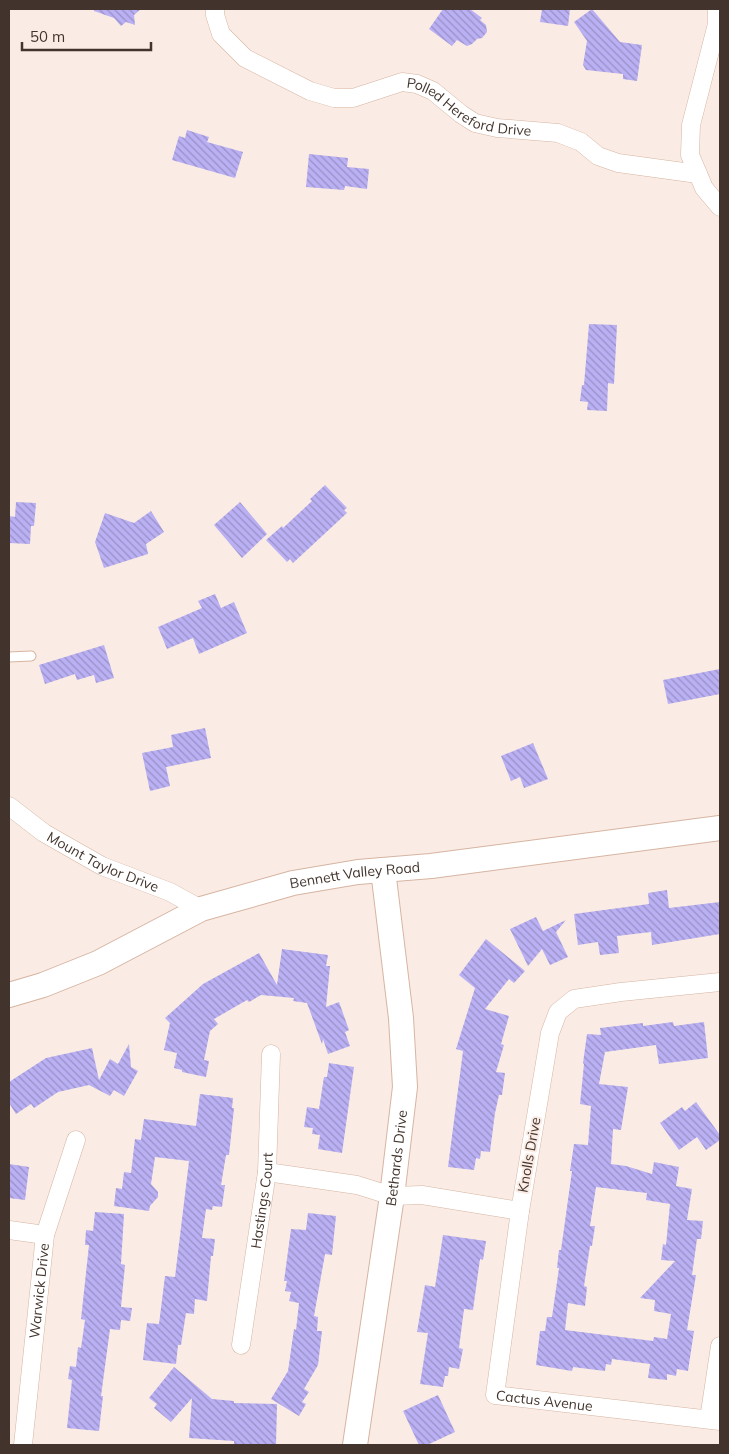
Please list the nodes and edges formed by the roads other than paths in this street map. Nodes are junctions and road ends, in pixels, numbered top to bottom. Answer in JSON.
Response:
{"nodes":[{"id":1,"x":215,"y":9,"type":"edge"},
{"id":2,"x":717,"y":9,"type":"edge"},
{"id":3,"x":698,"y":174,"type":"junction"},
{"id":4,"x":720,"y":207,"type":"edge"},
{"id":5,"x":31,"y":656,"type":"dead end"},
{"id":6,"x":9,"y":658,"type":"edge"},
{"id":7,"x":9,"y":806,"type":"edge"},
{"id":8,"x":720,"y":828,"type":"edge"},
{"id":9,"x":383,"y":870,"type":"junction"},
{"id":10,"x":201,"y":909,"type":"junction"},
{"id":11,"x":720,"y":982,"type":"edge"},
{"id":12,"x":9,"y":994,"type":"edge"},
{"id":13,"x":271,"y":1054,"type":"dead end"},
{"id":14,"x":76,"y":1140,"type":"dead end"},
{"id":15,"x":267,"y":1172,"type":"junction"},
{"id":16,"x":392,"y":1196,"type":"junction"},
{"id":17,"x":520,"y":1210,"type":"junction"},
{"id":18,"x":9,"y":1230,"type":"edge"},
{"id":19,"x":45,"y":1235,"type":"junction"},
{"id":20,"x":241,"y":1346,"type":"dead end"},
{"id":21,"x":720,"y":1346,"type":"edge"},
{"id":22,"x":715,"y":1420,"type":"edge"},
{"id":23,"x":23,"y":1445,"type":"edge"},
{"id":24,"x":355,"y":1445,"type":"edge"}],
"edges":[{"from":1,"to":3,"type":"street","name":"Polled Hereford Drive"},
{"from":2,"to":3,"type":"street"},
{"from":3,"to":4,"type":"street"},
{"from":5,"to":6,"type":"lane"},
{"from":7,"to":10,"type":"street","name":"Mount Taylor Drive"},
{"from":8,"to":9,"type":"street","name":"Bennett Valley Road"},
{"from":9,"to":10,"type":"street","name":"Bennett Valley Road"},
{"from":9,"to":16,"type":"street","name":"Bethards Drive"},
{"from":10,"to":12,"type":"street","name":"Bennett Valley Road"},
{"from":11,"to":17,"type":"street","name":"Knolls Drive"},
{"from":13,"to":15,"type":"street","name":"Hastings Court"},
{"from":14,"to":19,"type":"street","name":"Warwick Drive"},
{"from":15,"to":16,"type":"street","name":"Knolls Drive"},
{"from":15,"to":20,"type":"street","name":"Hastings Court"},
{"from":16,"to":17,"type":"street","name":"Knolls Drive"},
{"from":16,"to":24,"type":"street","name":"Bethards Drive"},
{"from":17,"to":22,"type":"street","name":"Cactus Avenue"},
{"from":18,"to":19,"type":"street"},
{"from":19,"to":23,"type":"street","name":"Warwick Drive"},
{"from":21,"to":22,"type":"street"}]}
